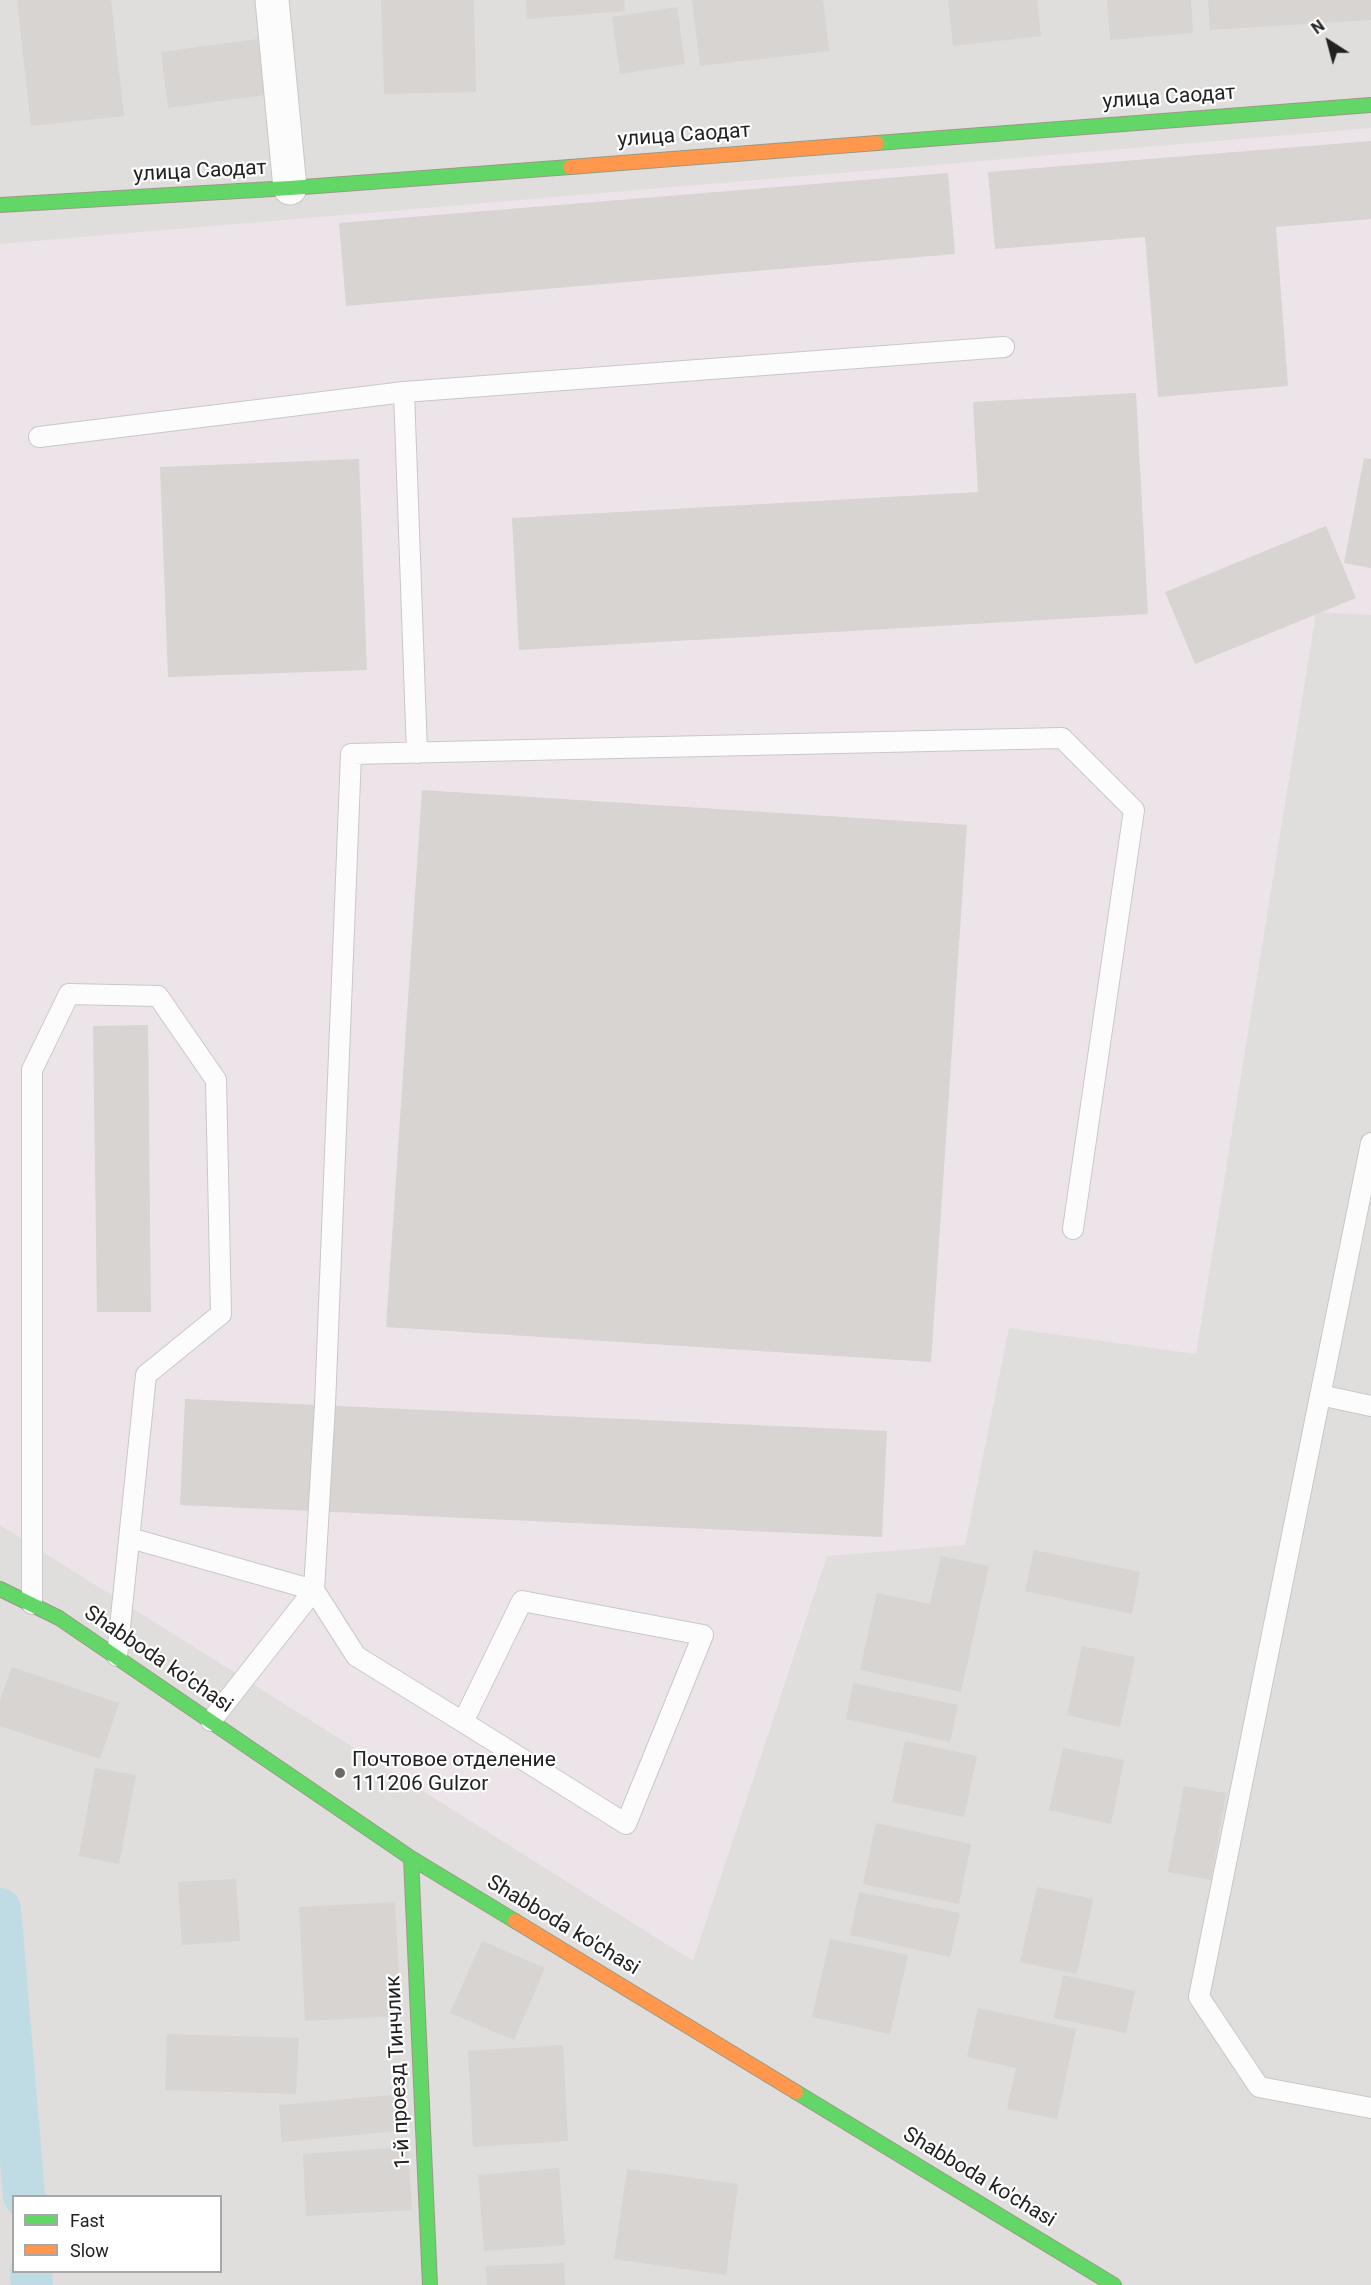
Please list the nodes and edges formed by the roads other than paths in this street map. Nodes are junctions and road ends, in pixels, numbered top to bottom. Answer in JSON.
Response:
{"nodes":[{"id":1,"x":272,"y":0,"type":"edge"},
{"id":2,"x":1371,"y":105,"type":"edge"},
{"id":3,"x":290,"y":188,"type":"junction"},
{"id":4,"x":0,"y":205,"type":"edge"},
{"id":5,"x":1004,"y":347,"type":"dead end"},
{"id":6,"x":404,"y":392,"type":"junction"},
{"id":7,"x":39,"y":437,"type":"dead end"},
{"id":8,"x":417,"y":753,"type":"junction"},
{"id":9,"x":1371,"y":1143,"type":"edge"},
{"id":10,"x":1073,"y":1229,"type":"dead end"},
{"id":11,"x":1320,"y":1395,"type":"junction"},
{"id":12,"x":1371,"y":1406,"type":"edge"},
{"id":13,"x":130,"y":1538,"type":"junction"},
{"id":14,"x":0,"y":1589,"type":"edge"},
{"id":15,"x":314,"y":1590,"type":"junction"},
{"id":16,"x":32,"y":1604,"type":"junction"},
{"id":17,"x":117,"y":1656,"type":"junction"},
{"id":18,"x":211,"y":1721,"type":"junction"},
{"id":19,"x":463,"y":1722,"type":"junction"},
{"id":20,"x":411,"y":1858,"type":"junction"},
{"id":21,"x":1371,"y":2108,"type":"edge"},
{"id":22,"x":430,"y":2285,"type":"edge"},
{"id":23,"x":1114,"y":2285,"type":"edge"}],
"edges":[{"from":1,"to":3,"type":"street"},
{"from":2,"to":3,"type":"street","name":"улица Саодат"},
{"from":3,"to":4,"type":"street","name":"улица Саодат"},
{"from":5,"to":6,"type":"lane"},
{"from":6,"to":7,"type":"lane"},
{"from":6,"to":8,"type":"lane"},
{"from":8,"to":10,"type":"lane"},
{"from":8,"to":15,"type":"lane"},
{"from":9,"to":11,"type":"lane"},
{"from":11,"to":12,"type":"lane"},
{"from":11,"to":21,"type":"lane"},
{"from":13,"to":15,"type":"lane"},
{"from":13,"to":16,"type":"lane"},
{"from":13,"to":17,"type":"lane"},
{"from":14,"to":16,"type":"street","name":"Shabboda ko'chasi"},
{"from":15,"to":18,"type":"lane"},
{"from":15,"to":19,"type":"lane"},
{"from":16,"to":17,"type":"street","name":"Shabboda ko'chasi"},
{"from":17,"to":18,"type":"street","name":"Shabboda ko'chasi"},
{"from":18,"to":20,"type":"street","name":"Shabboda ko'chasi"},
{"from":19,"to":19,"type":"lane"},
{"from":20,"to":22,"type":"street","name":"1-й проезд Тинчлик"},
{"from":20,"to":23,"type":"street","name":"Shabboda ko'chasi"}]}
